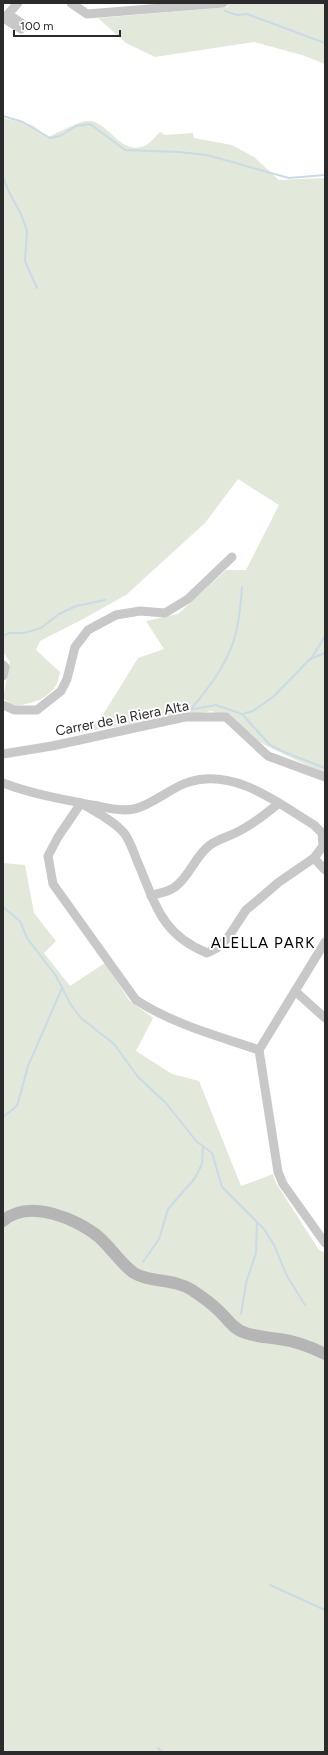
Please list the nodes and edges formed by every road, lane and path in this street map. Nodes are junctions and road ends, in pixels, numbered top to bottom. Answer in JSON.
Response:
{"nodes":[{"id":1,"x":18,"y":3,"type":"edge"},
{"id":2,"x":71,"y":3,"type":"edge"},
{"id":3,"x":137,"y":3,"type":"edge"},
{"id":4,"x":223,"y":3,"type":"edge"},
{"id":5,"x":146,"y":10,"type":"junction"},
{"id":6,"x":3,"y":18,"type":"edge"},
{"id":7,"x":232,"y":557,"type":"dead end"},
{"id":8,"x":3,"y":665,"type":"edge"},
{"id":9,"x":3,"y":676,"type":"edge"},
{"id":10,"x":3,"y":705,"type":"edge"},
{"id":11,"x":3,"y":754,"type":"edge"},
{"id":12,"x":325,"y":777,"type":"edge"},
{"id":13,"x":3,"y":783,"type":"edge"},
{"id":14,"x":81,"y":803,"type":"junction"},
{"id":15,"x":278,"y":803,"type":"junction"},
{"id":16,"x":314,"y":858,"type":"junction"},
{"id":17,"x":325,"y":870,"type":"edge"},
{"id":18,"x":151,"y":896,"type":"junction"},
{"id":19,"x":325,"y":942,"type":"edge"},
{"id":20,"x":295,"y":991,"type":"junction"},
{"id":21,"x":325,"y":1018,"type":"edge"},
{"id":22,"x":259,"y":1050,"type":"junction"},
{"id":23,"x":3,"y":1221,"type":"edge"},
{"id":24,"x":325,"y":1243,"type":"edge"},
{"id":25,"x":325,"y":1354,"type":"edge"}],
"edges":[{"from":1,"to":6,"type":"street"},
{"from":2,"to":5,"type":"street"},
{"from":3,"to":5,"type":"street"},
{"from":4,"to":5,"type":"street"},
{"from":7,"to":10,"type":"street"},
{"from":8,"to":9,"type":"street"},
{"from":11,"to":12,"type":"street","name":"Carrer de la Riera Alta"},
{"from":13,"to":14,"type":"street"},
{"from":14,"to":15,"type":"street"},
{"from":14,"to":18,"type":"street"},
{"from":14,"to":22,"type":"street"},
{"from":15,"to":16,"type":"street"},
{"from":15,"to":18,"type":"street"},
{"from":16,"to":17,"type":"street"},
{"from":16,"to":18,"type":"street"},
{"from":19,"to":20,"type":"street"},
{"from":20,"to":21,"type":"street"},
{"from":20,"to":22,"type":"street"},
{"from":22,"to":24,"type":"street"},
{"from":23,"to":25,"type":"main road"}]}
